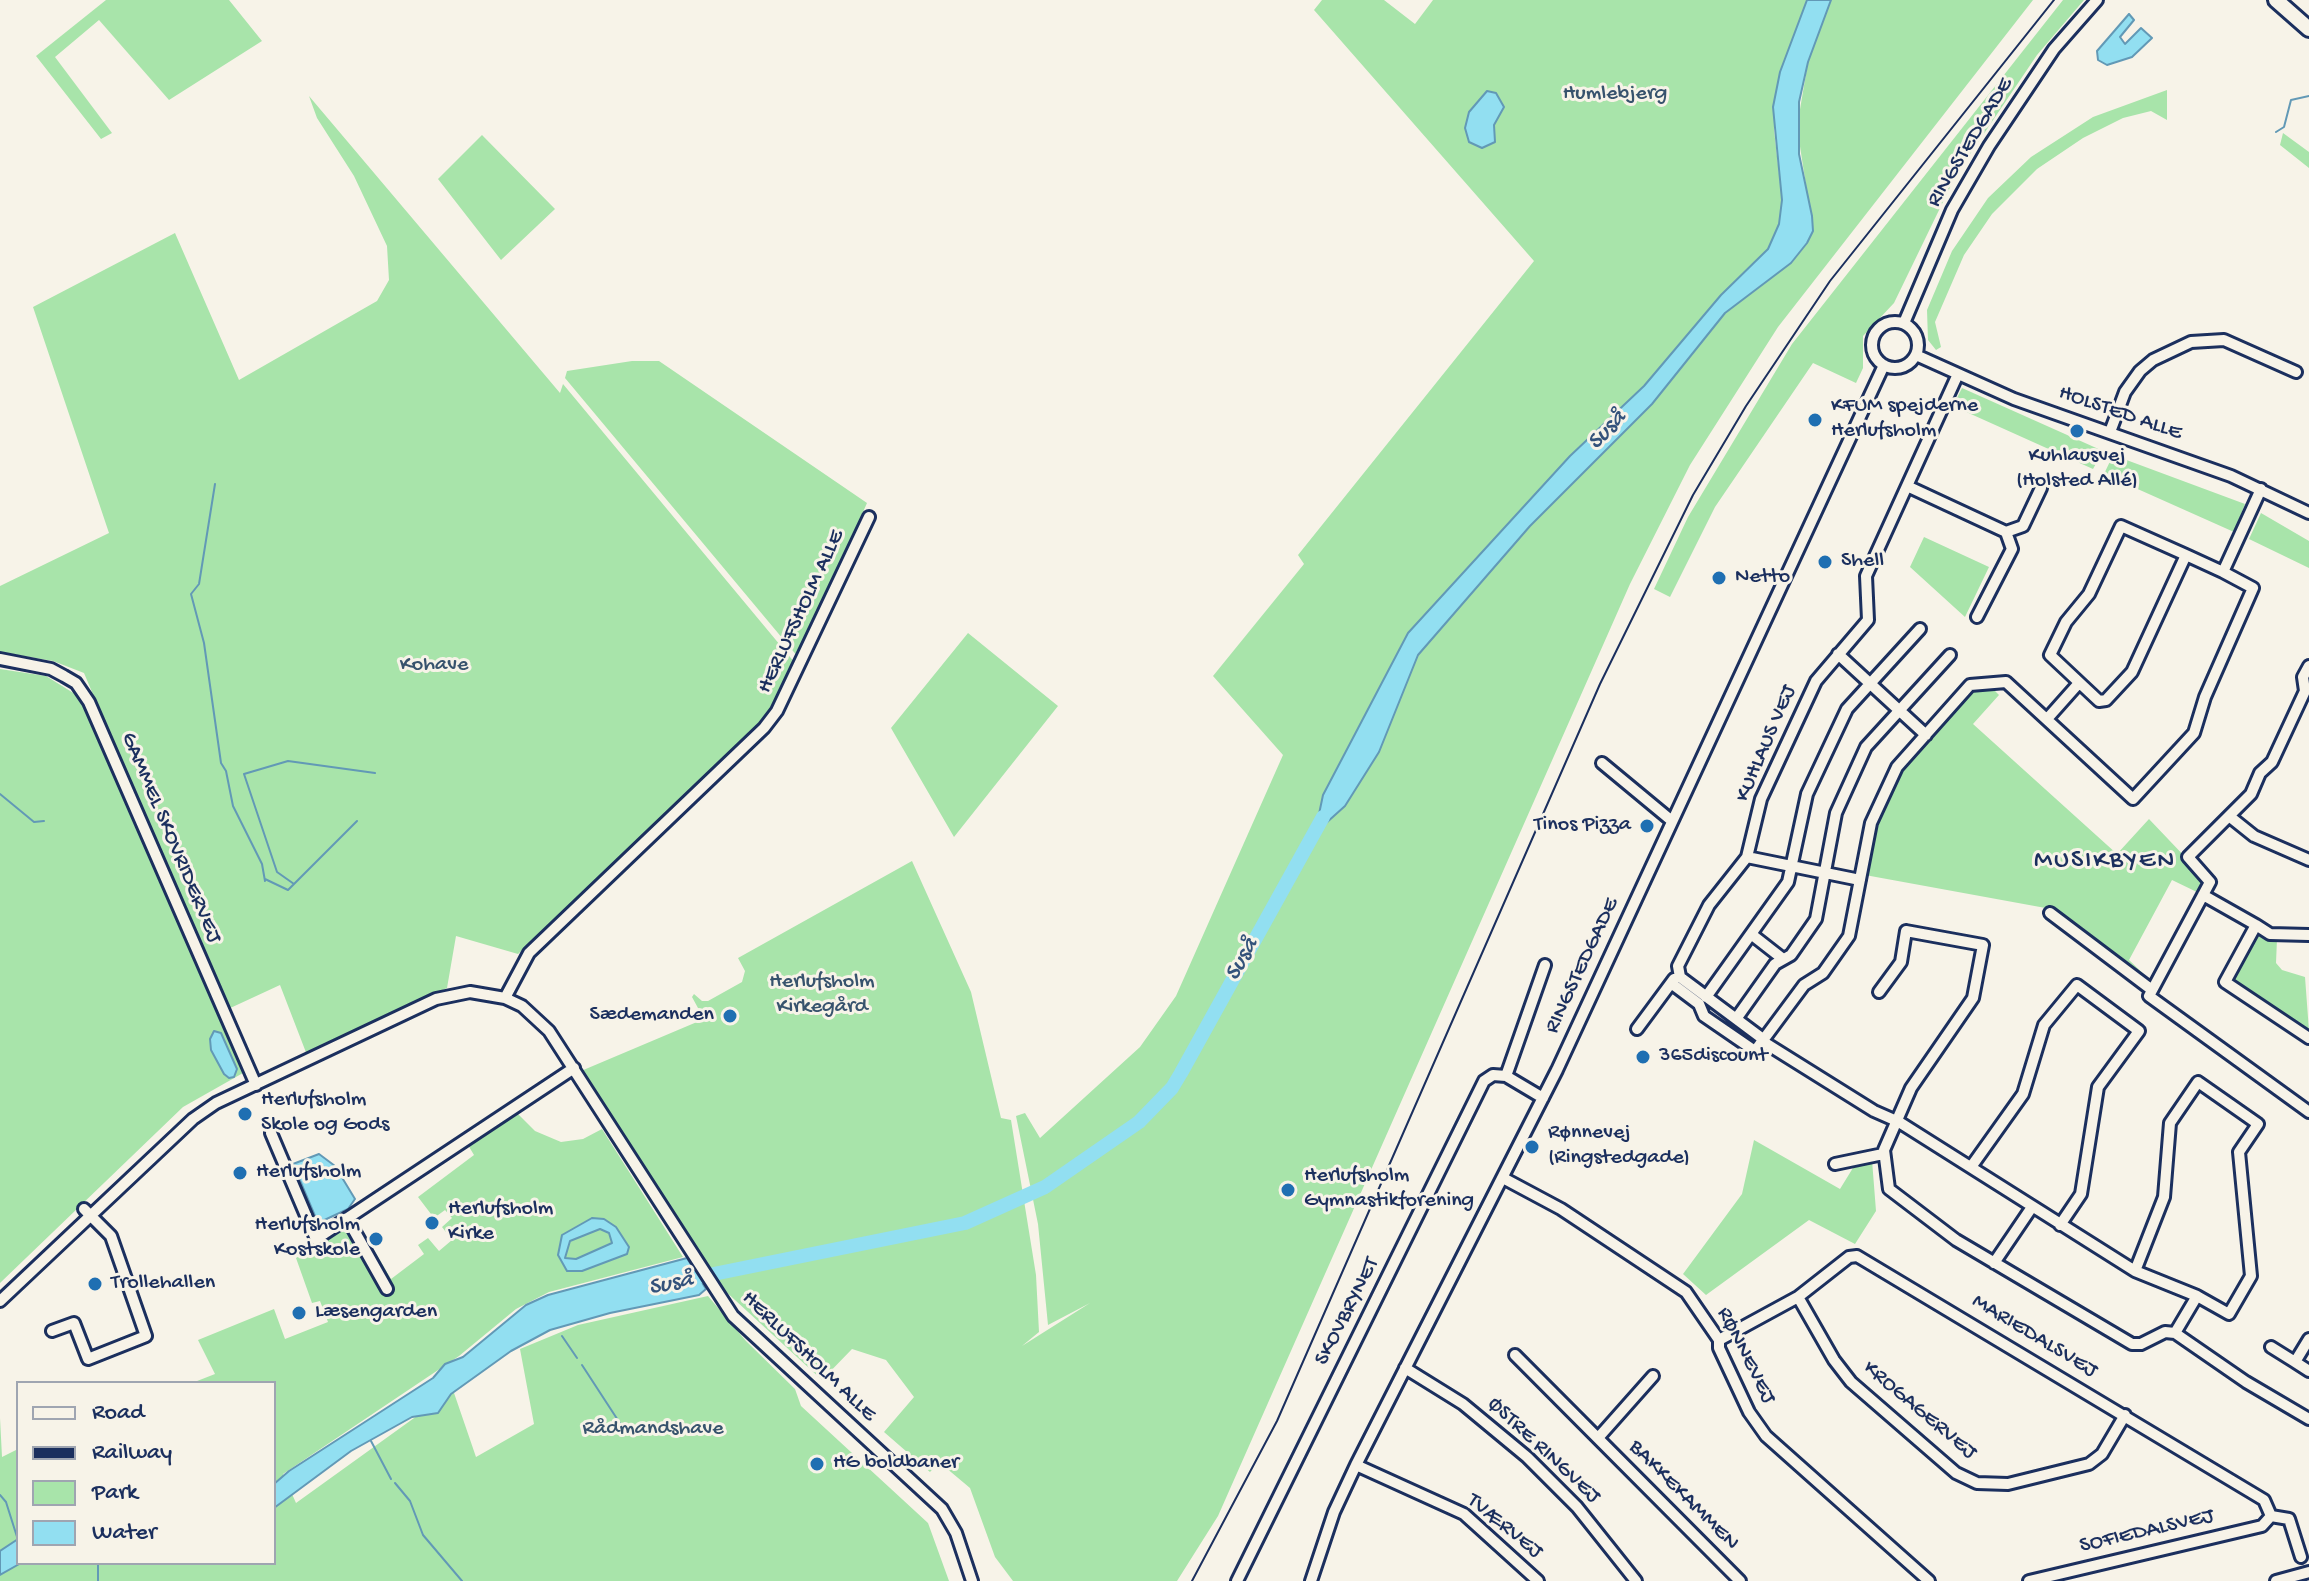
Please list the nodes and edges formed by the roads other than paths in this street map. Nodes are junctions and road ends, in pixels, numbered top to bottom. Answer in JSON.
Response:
{"nodes":[{"id":1,"x":2097,"y":0,"type":"edge"},
{"id":2,"x":2276,"y":0,"type":"edge"},
{"id":3,"x":2284,"y":0,"type":"edge"},
{"id":4,"x":2309,"y":21,"type":"edge"},
{"id":5,"x":2309,"y":29,"type":"edge"},
{"id":6,"x":1904,"y":323,"type":"junction"},
{"id":7,"x":1916,"y":355,"type":"junction"},
{"id":8,"x":1884,"y":365,"type":"junction"},
{"id":9,"x":2296,"y":372,"type":"dead end"},
{"id":10,"x":1958,"y":374,"type":"junction"},
{"id":11,"x":2110,"y":432,"type":"junction"},
{"id":12,"x":1907,"y":486,"type":"junction"},
{"id":13,"x":2041,"y":488,"type":"dead end"},
{"id":14,"x":2261,"y":489,"type":"junction"},
{"id":15,"x":2309,"y":513,"type":"edge"},
{"id":16,"x":869,"y":517,"type":"dead end"},
{"id":17,"x":2006,"y":532,"type":"junction"},
{"id":18,"x":2186,"y":555,"type":"junction"},
{"id":19,"x":2223,"y":572,"type":"junction"},
{"id":20,"x":1977,"y":617,"type":"dead end"},
{"id":21,"x":1920,"y":629,"type":"dead end"},
{"id":22,"x":1838,"y":654,"type":"junction"},
{"id":23,"x":1950,"y":655,"type":"dead end"},
{"id":24,"x":0,"y":659,"type":"edge"},
{"id":25,"x":2309,"y":666,"type":"edge"},
{"id":26,"x":1871,"y":683,"type":"junction"},
{"id":27,"x":2079,"y":683,"type":"junction"},
{"id":28,"x":1899,"y":710,"type":"junction"},
{"id":29,"x":2047,"y":719,"type":"junction"},
{"id":30,"x":1926,"y":735,"type":"junction"},
{"id":31,"x":1602,"y":763,"type":"dead end"},
{"id":32,"x":2229,"y":816,"type":"junction"},
{"id":33,"x":1672,"y":821,"type":"junction"},
{"id":34,"x":1747,"y":857,"type":"junction"},
{"id":35,"x":2309,"y":860,"type":"edge"},
{"id":36,"x":1790,"y":866,"type":"junction"},
{"id":37,"x":1825,"y":873,"type":"junction"},
{"id":38,"x":1860,"y":880,"type":"junction"},
{"id":39,"x":2203,"y":895,"type":"junction"},
{"id":40,"x":2050,"y":913,"type":"dead end"},
{"id":41,"x":2256,"y":925,"type":"junction"},
{"id":42,"x":1751,"y":934,"type":"junction"},
{"id":43,"x":2309,"y":935,"type":"edge"},
{"id":44,"x":1783,"y":959,"type":"junction"},
{"id":45,"x":1545,"y":965,"type":"dead end"},
{"id":46,"x":1674,"y":978,"type":"junction"},
{"id":47,"x":2152,"y":990,"type":"junction"},
{"id":48,"x":1879,"y":992,"type":"dead end"},
{"id":49,"x":1706,"y":997,"type":"junction"},
{"id":50,"x":505,"y":998,"type":"junction"},
{"id":51,"x":1736,"y":1019,"type":"junction"},
{"id":52,"x":1637,"y":1029,"type":"dead end"},
{"id":53,"x":2309,"y":1038,"type":"edge"},
{"id":54,"x":1762,"y":1040,"type":"junction"},
{"id":55,"x":574,"y":1068,"type":"junction"},
{"id":56,"x":1506,"y":1076,"type":"junction"},
{"id":57,"x":256,"y":1085,"type":"junction"},
{"id":58,"x":1543,"y":1098,"type":"junction"},
{"id":59,"x":2309,"y":1112,"type":"edge"},
{"id":60,"x":1899,"y":1122,"type":"junction"},
{"id":61,"x":271,"y":1133,"type":"dead end"},
{"id":62,"x":1883,"y":1154,"type":"junction"},
{"id":63,"x":1835,"y":1164,"type":"dead end"},
{"id":64,"x":1971,"y":1167,"type":"junction"},
{"id":65,"x":1503,"y":1178,"type":"junction"},
{"id":66,"x":2032,"y":1207,"type":"junction"},
{"id":67,"x":87,"y":1212,"type":"junction"},
{"id":68,"x":347,"y":1218,"type":"junction"},
{"id":69,"x":2060,"y":1225,"type":"junction"},
{"id":70,"x":1994,"y":1263,"type":"junction"},
{"id":71,"x":2135,"y":1271,"type":"junction"},
{"id":72,"x":387,"y":1289,"type":"dead end"},
{"id":73,"x":2197,"y":1296,"type":"junction"},
{"id":74,"x":1798,"y":1297,"type":"junction"},
{"id":75,"x":0,"y":1301,"type":"edge"},
{"id":76,"x":52,"y":1331,"type":"dead end"},
{"id":77,"x":2175,"y":1333,"type":"junction"},
{"id":78,"x":2309,"y":1339,"type":"edge"},
{"id":79,"x":1719,"y":1340,"type":"junction"},
{"id":80,"x":2271,"y":1347,"type":"dead end"},
{"id":81,"x":1515,"y":1355,"type":"dead end"},
{"id":82,"x":2295,"y":1362,"type":"junction"},
{"id":83,"x":1405,"y":1368,"type":"junction"},
{"id":84,"x":2309,"y":1371,"type":"edge"},
{"id":85,"x":1653,"y":1376,"type":"dead end"},
{"id":86,"x":2125,"y":1415,"type":"junction"},
{"id":87,"x":2309,"y":1419,"type":"edge"},
{"id":88,"x":1598,"y":1438,"type":"junction"},
{"id":89,"x":1356,"y":1465,"type":"junction"},
{"id":90,"x":2271,"y":1516,"type":"junction"},
{"id":91,"x":2301,"y":1557,"type":"dead end"},
{"id":92,"x":2309,"y":1572,"type":"edge"},
{"id":93,"x":972,"y":1581,"type":"edge"},
{"id":94,"x":1237,"y":1581,"type":"edge"},
{"id":95,"x":1311,"y":1581,"type":"edge"},
{"id":96,"x":1538,"y":1581,"type":"edge"},
{"id":97,"x":1636,"y":1581,"type":"edge"},
{"id":98,"x":1740,"y":1581,"type":"edge"},
{"id":99,"x":1929,"y":1581,"type":"edge"},
{"id":100,"x":2029,"y":1581,"type":"edge"},
{"id":101,"x":2276,"y":1581,"type":"edge"}],
"edges":[{"from":1,"to":6,"type":"street","name":"RINGSTEDGADE"},
{"from":2,"to":5,"type":"highway"},
{"from":3,"to":4,"type":"highway"},
{"from":6,"to":7,"type":"street"},
{"from":6,"to":8,"type":"street"},
{"from":7,"to":8,"type":"street"},
{"from":7,"to":10,"type":"street","name":"HOLSTED ALLE"},
{"from":8,"to":33,"type":"street","name":"RINGSTEDGADE"},
{"from":9,"to":11,"type":"street"},
{"from":10,"to":11,"type":"street","name":"HOLSTED ALLE"},
{"from":10,"to":12,"type":"street","name":"KUHLAUS VEJ"},
{"from":11,"to":14,"type":"street","name":"HOLSTED ALLE"},
{"from":12,"to":17,"type":"street"},
{"from":12,"to":22,"type":"street","name":"KUHLAUS VEJ"},
{"from":13,"to":17,"type":"street"},
{"from":14,"to":15,"type":"street","name":"HOLSTED ALLE"},
{"from":14,"to":19,"type":"street"},
{"from":16,"to":50,"type":"street","name":"HERLUFSHOLM ALLE"},
{"from":17,"to":20,"type":"street"},
{"from":18,"to":19,"type":"street"},
{"from":18,"to":27,"type":"street"},
{"from":18,"to":27,"type":"street"},
{"from":19,"to":29,"type":"street"},
{"from":21,"to":26,"type":"street"},
{"from":22,"to":26,"type":"street"},
{"from":22,"to":34,"type":"street","name":"KUHLAUS VEJ"},
{"from":23,"to":28,"type":"street"},
{"from":24,"to":57,"type":"street","name":"GAMMEL SKOVRIDERVEJ"},
{"from":25,"to":32,"type":"street"},
{"from":26,"to":28,"type":"street"},
{"from":26,"to":36,"type":"street"},
{"from":27,"to":29,"type":"street"},
{"from":28,"to":30,"type":"street"},
{"from":28,"to":37,"type":"street"},
{"from":29,"to":30,"type":"street"},
{"from":30,"to":38,"type":"street"},
{"from":31,"to":33,"type":"street"},
{"from":32,"to":35,"type":"street"},
{"from":32,"to":39,"type":"street"},
{"from":33,"to":58,"type":"street","name":"RINGSTEDGADE"},
{"from":34,"to":36,"type":"street"},
{"from":34,"to":46,"type":"street","name":"KUHLAUS VEJ"},
{"from":36,"to":37,"type":"street"},
{"from":36,"to":42,"type":"street"},
{"from":37,"to":38,"type":"street"},
{"from":37,"to":44,"type":"street"},
{"from":38,"to":54,"type":"street"},
{"from":39,"to":41,"type":"street"},
{"from":39,"to":47,"type":"street"},
{"from":40,"to":47,"type":"street"},
{"from":41,"to":43,"type":"street"},
{"from":41,"to":53,"type":"street"},
{"from":42,"to":44,"type":"street"},
{"from":42,"to":49,"type":"street"},
{"from":44,"to":51,"type":"street"},
{"from":45,"to":56,"type":"street"},
{"from":46,"to":49,"type":"street"},
{"from":46,"to":52,"type":"street","name":"KUHLAUS VEJ"},
{"from":46,"to":54,"type":"street"},
{"from":47,"to":59,"type":"street"},
{"from":48,"to":60,"type":"street"},
{"from":49,"to":51,"type":"street"},
{"from":50,"to":55,"type":"street","name":"HERLUFSHOLM ALLE"},
{"from":50,"to":57,"type":"street","name":"HERLUFSHOLM ALLE"},
{"from":51,"to":54,"type":"street"},
{"from":54,"to":60,"type":"street"},
{"from":55,"to":68,"type":"street"},
{"from":55,"to":93,"type":"street","name":"HERLUFSHOLM ALLE"},
{"from":56,"to":58,"type":"street"},
{"from":56,"to":94,"type":"street","name":"SKOVBRYNET"},
{"from":57,"to":67,"type":"street","name":"HERLUFSHOLM ALLE"},
{"from":58,"to":65,"type":"street","name":"RINGSTEDGADE"},
{"from":60,"to":62,"type":"street"},
{"from":60,"to":64,"type":"street"},
{"from":61,"to":68,"type":"street"},
{"from":62,"to":63,"type":"street"},
{"from":62,"to":70,"type":"street"},
{"from":64,"to":66,"type":"street"},
{"from":64,"to":69,"type":"street"},
{"from":65,"to":79,"type":"street","name":"RØNNEVEJ"},
{"from":65,"to":83,"type":"street","name":"RINGSTEDGADE"},
{"from":66,"to":69,"type":"street"},
{"from":66,"to":70,"type":"street"},
{"from":67,"to":75,"type":"street","name":"HERLUFSHOLM ALLE"},
{"from":67,"to":76,"type":"street"},
{"from":68,"to":72,"type":"street"},
{"from":69,"to":71,"type":"street"},
{"from":70,"to":77,"type":"street"},
{"from":71,"to":73,"type":"street"},
{"from":71,"to":73,"type":"street"},
{"from":73,"to":77,"type":"street"},
{"from":74,"to":79,"type":"street","name":"MARIEDALSVEJ"},
{"from":74,"to":86,"type":"street","name":"MARIEDALSVEJ"},
{"from":74,"to":86,"type":"street","name":"KROGAGERVEJ"},
{"from":77,"to":87,"type":"street"},
{"from":78,"to":82,"type":"street"},
{"from":79,"to":99,"type":"street","name":"RØNNEVEJ"},
{"from":80,"to":82,"type":"street"},
{"from":81,"to":88,"type":"street","name":"BAKKEKAMMEN"},
{"from":82,"to":84,"type":"street"},
{"from":83,"to":89,"type":"street","name":"RINGSTEDGADE"},
{"from":83,"to":97,"type":"street","name":"ØSTRE RINGVEJ"},
{"from":85,"to":88,"type":"street","name":"BAKKEKAMMEN"},
{"from":86,"to":90,"type":"street","name":"MARIEDALSVEJ"},
{"from":88,"to":98,"type":"street","name":"BAKKEKAMMEN"},
{"from":89,"to":95,"type":"street","name":"RINGSTEDGADE"},
{"from":89,"to":96,"type":"street","name":"TVÆRVEJ"},
{"from":90,"to":91,"type":"street","name":"MARIEDALSVEJ"},
{"from":90,"to":100,"type":"street","name":"SOFIEDALSVEJ"},
{"from":92,"to":101,"type":"street"}]}
